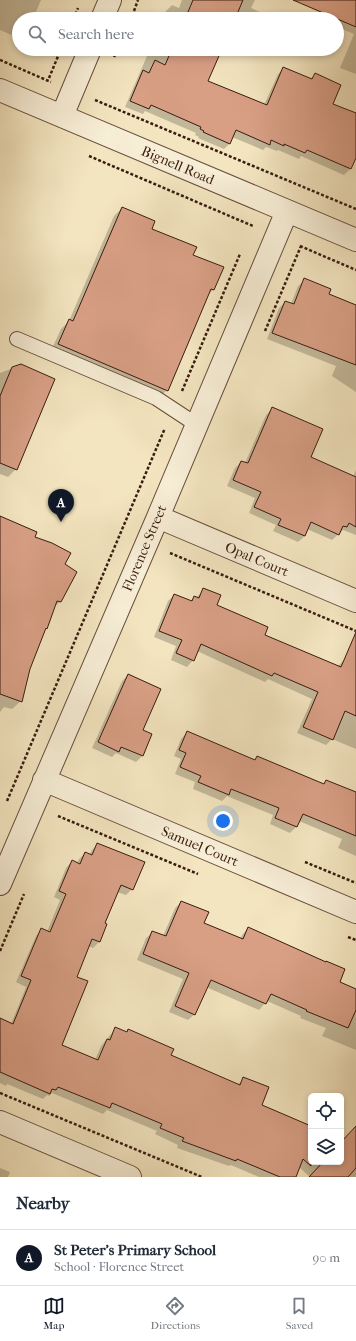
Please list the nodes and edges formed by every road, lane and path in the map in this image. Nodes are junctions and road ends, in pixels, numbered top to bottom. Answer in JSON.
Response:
{"nodes":[{"id":1,"x":110,"y":0,"type":"edge"},
{"id":2,"x":105,"y":12,"type":"edge"},
{"id":3,"x":58,"y":56,"type":"edge"},
{"id":4,"x":87,"y":56,"type":"edge"},
{"id":5,"x":0,"y":60,"type":"edge"},
{"id":6,"x":48,"y":80,"type":"junction"},
{"id":7,"x":0,"y":90,"type":"edge"},
{"id":8,"x":72,"y":90,"type":"junction"},
{"id":9,"x":62,"y":116,"type":"junction"},
{"id":10,"x":88,"y":156,"type":"dead end"},
{"id":11,"x":356,"y":209,"type":"edge"},
{"id":12,"x":287,"y":211,"type":"junction"},
{"id":13,"x":277,"y":236,"type":"junction"},
{"id":14,"x":356,"y":240,"type":"edge"},
{"id":15,"x":243,"y":248,"type":"dead end"},
{"id":16,"x":356,"y":270,"type":"edge"},
{"id":17,"x":17,"y":339,"type":"dead end"},
{"id":18,"x":174,"y":410,"type":"junction"},
{"id":19,"x":197,"y":425,"type":"junction"},
{"id":20,"x":158,"y":517,"type":"junction"},
{"id":21,"x":170,"y":553,"type":"dead end"},
{"id":22,"x":356,"y":601,"type":"edge"},
{"id":23,"x":356,"y":631,"type":"edge"},
{"id":24,"x":44,"y":780,"type":"junction"},
{"id":25,"x":6,"y":803,"type":"dead end"},
{"id":26,"x":0,"y":884,"type":"edge"},
{"id":27,"x":356,"y":912,"type":"edge"},
{"id":28,"x":0,"y":1093,"type":"edge"},
{"id":29,"x":0,"y":1122,"type":"edge"},
{"id":30,"x":130,"y":1177,"type":"edge"},
{"id":31,"x":202,"y":1177,"type":"edge"}],
"edges":[{"from":1,"to":2,"type":"street"},
{"from":3,"to":6,"type":"path"},
{"from":4,"to":8,"type":"street"},
{"from":5,"to":6,"type":"path"},
{"from":6,"to":8,"type":"path"},
{"from":7,"to":9,"type":"street","name":"Bignell Road"},
{"from":8,"to":9,"type":"street"},
{"from":8,"to":11,"type":"path"},
{"from":9,"to":12,"type":"street","name":"Bignell Road"},
{"from":10,"to":13,"type":"path"},
{"from":12,"to":13,"type":"street","name":"Florence Street"},
{"from":12,"to":14,"type":"street","name":"Bignell Road"},
{"from":13,"to":16,"type":"path"},
{"from":13,"to":19,"type":"street","name":"Florence Street"},
{"from":15,"to":18,"type":"path"},
{"from":17,"to":18,"type":"lane"},
{"from":18,"to":19,"type":"lane"},
{"from":18,"to":25,"type":"path"},
{"from":19,"to":20,"type":"street","name":"Florence Street"},
{"from":20,"to":22,"type":"street","name":"Opal Court"},
{"from":20,"to":24,"type":"street","name":"Florence Street"},
{"from":21,"to":23,"type":"path"},
{"from":24,"to":26,"type":"street","name":"Florence Street"},
{"from":24,"to":27,"type":"street","name":"Samuel Court"},
{"from":28,"to":31,"type":"path"},
{"from":29,"to":30,"type":"street"}]}
